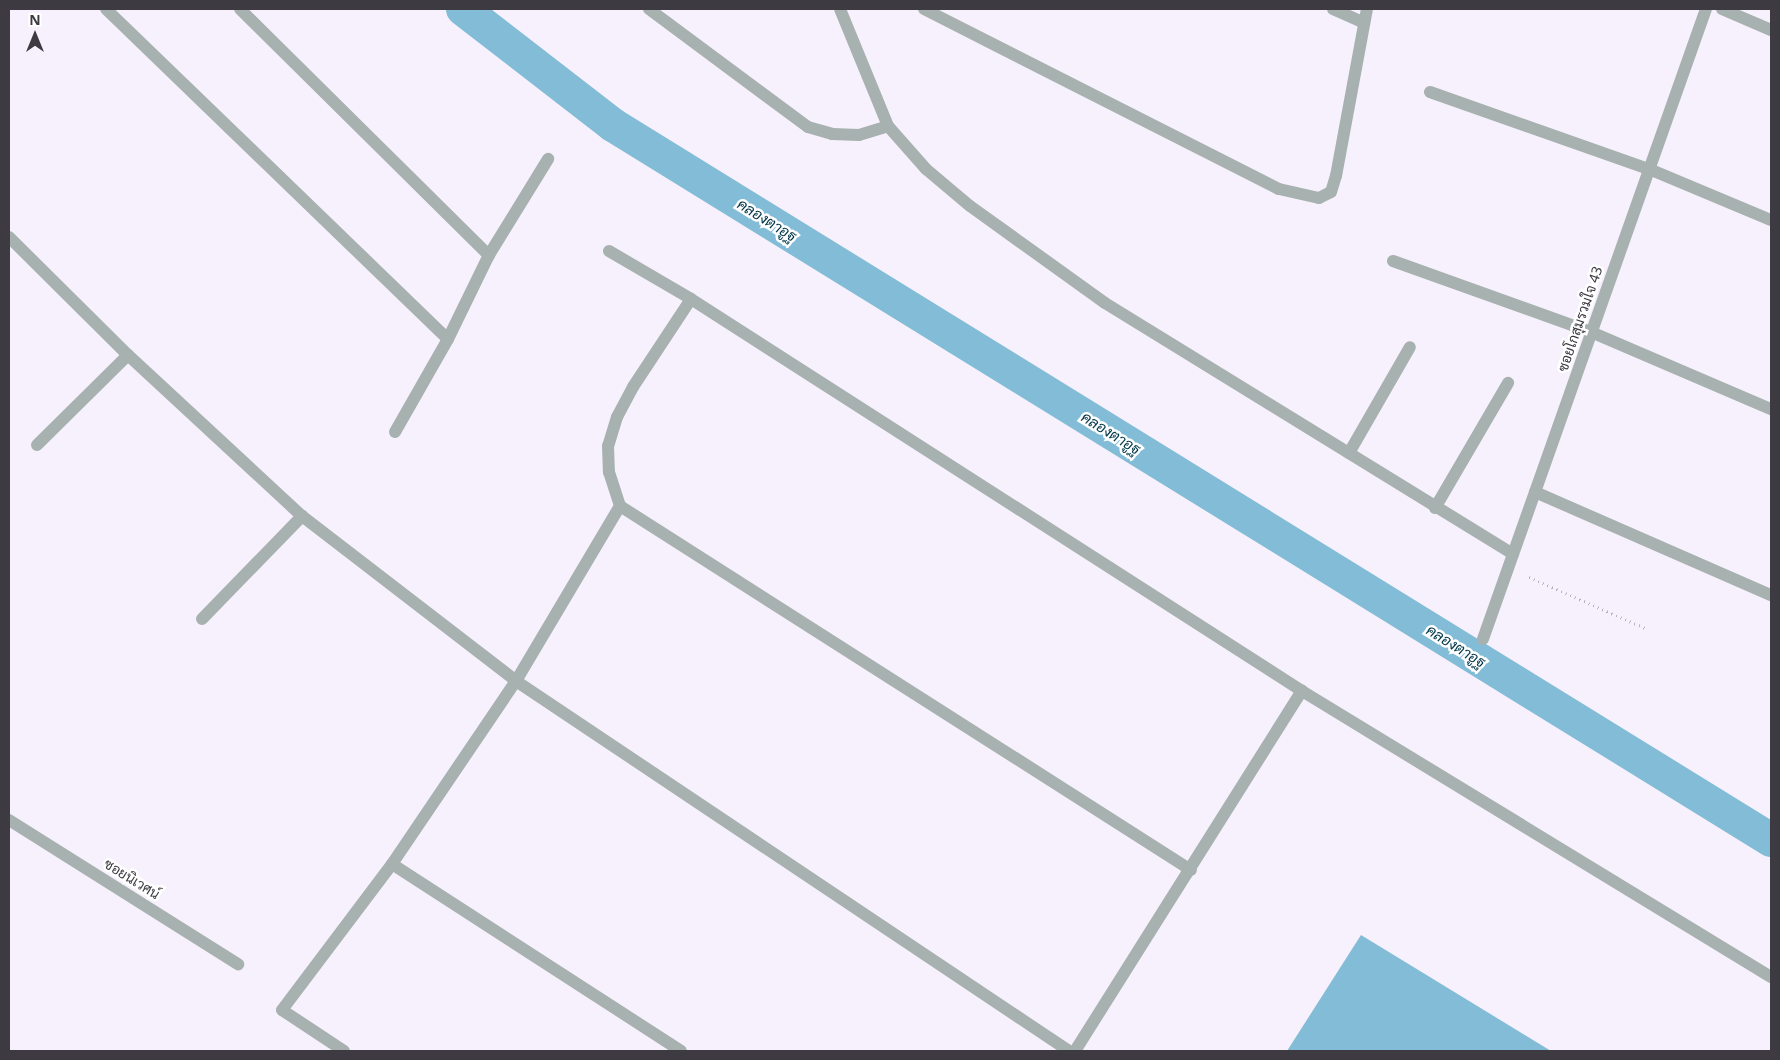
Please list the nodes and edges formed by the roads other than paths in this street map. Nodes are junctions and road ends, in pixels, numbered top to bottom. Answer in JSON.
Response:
{"nodes":[{"id":1,"x":106,"y":9,"type":"edge"},
{"id":2,"x":240,"y":9,"type":"edge"},
{"id":3,"x":649,"y":9,"type":"edge"},
{"id":4,"x":840,"y":9,"type":"edge"},
{"id":5,"x":924,"y":9,"type":"edge"},
{"id":6,"x":1333,"y":9,"type":"edge"},
{"id":7,"x":1367,"y":9,"type":"edge"},
{"id":8,"x":1706,"y":9,"type":"edge"},
{"id":9,"x":1722,"y":9,"type":"edge"},
{"id":10,"x":1364,"y":23,"type":"junction"},
{"id":11,"x":1771,"y":30,"type":"edge"},
{"id":12,"x":1430,"y":92,"type":"dead end"},
{"id":13,"x":888,"y":126,"type":"junction"},
{"id":14,"x":548,"y":159,"type":"dead end"},
{"id":15,"x":1649,"y":169,"type":"junction"},
{"id":16,"x":1771,"y":220,"type":"edge"},
{"id":17,"x":9,"y":237,"type":"edge"},
{"id":18,"x":609,"y":251,"type":"dead end"},
{"id":19,"x":489,"y":255,"type":"junction"},
{"id":20,"x":1393,"y":261,"type":"dead end"},
{"id":21,"x":691,"y":299,"type":"junction"},
{"id":22,"x":1591,"y":332,"type":"junction"},
{"id":23,"x":448,"y":339,"type":"junction"},
{"id":24,"x":1410,"y":347,"type":"dead end"},
{"id":25,"x":128,"y":355,"type":"junction"},
{"id":26,"x":1508,"y":383,"type":"dead end"},
{"id":27,"x":1771,"y":409,"type":"edge"},
{"id":28,"x":395,"y":432,"type":"dead end"},
{"id":29,"x":37,"y":445,"type":"dead end"},
{"id":30,"x":1349,"y":453,"type":"junction"},
{"id":31,"x":1535,"y":492,"type":"junction"},
{"id":32,"x":620,"y":506,"type":"junction"},
{"id":33,"x":1435,"y":508,"type":"junction"},
{"id":34,"x":302,"y":516,"type":"junction"},
{"id":35,"x":1513,"y":554,"type":"junction"},
{"id":36,"x":1771,"y":595,"type":"edge"},
{"id":37,"x":202,"y":619,"type":"dead end"},
{"id":38,"x":1483,"y":639,"type":"dead end"},
{"id":39,"x":516,"y":681,"type":"junction"},
{"id":40,"x":1302,"y":692,"type":"junction"},
{"id":41,"x":9,"y":820,"type":"edge"},
{"id":42,"x":392,"y":864,"type":"junction"},
{"id":43,"x":1192,"y":870,"type":"junction"},
{"id":44,"x":238,"y":964,"type":"dead end"},
{"id":45,"x":1771,"y":977,"type":"edge"},
{"id":46,"x":344,"y":1051,"type":"edge"},
{"id":47,"x":681,"y":1051,"type":"edge"},
{"id":48,"x":1069,"y":1051,"type":"edge"},
{"id":49,"x":1075,"y":1051,"type":"edge"}],
"edges":[{"from":1,"to":23,"type":"street"},
{"from":2,"to":19,"type":"street"},
{"from":3,"to":13,"type":"street"},
{"from":4,"to":13,"type":"street"},
{"from":5,"to":10,"type":"street"},
{"from":6,"to":10,"type":"street"},
{"from":7,"to":10,"type":"street"},
{"from":8,"to":15,"type":"street","name":"ซอยโกสุมรวมใจ 43"},
{"from":9,"to":11,"type":"street"},
{"from":12,"to":15,"type":"street"},
{"from":13,"to":30,"type":"street"},
{"from":14,"to":19,"type":"street"},
{"from":15,"to":16,"type":"street"},
{"from":15,"to":22,"type":"street","name":"ซอยโกสุมรวมใจ 43"},
{"from":17,"to":25,"type":"street"},
{"from":18,"to":21,"type":"street"},
{"from":19,"to":23,"type":"street"},
{"from":20,"to":22,"type":"street"},
{"from":21,"to":32,"type":"street"},
{"from":21,"to":40,"type":"street"},
{"from":22,"to":27,"type":"street"},
{"from":22,"to":31,"type":"street","name":"ซอยโกสุมรวมใจ 43"},
{"from":23,"to":28,"type":"street"},
{"from":24,"to":30,"type":"street"},
{"from":25,"to":29,"type":"street"},
{"from":25,"to":34,"type":"street"},
{"from":26,"to":33,"type":"street"},
{"from":30,"to":33,"type":"street"},
{"from":31,"to":35,"type":"street","name":"ซอยโกสุมรวมใจ 43"},
{"from":31,"to":36,"type":"street"},
{"from":32,"to":39,"type":"street"},
{"from":32,"to":43,"type":"street"},
{"from":33,"to":35,"type":"street"},
{"from":34,"to":37,"type":"street"},
{"from":34,"to":39,"type":"street"},
{"from":35,"to":38,"type":"street","name":"ซอยโกสุมรวมใจ 43"},
{"from":39,"to":42,"type":"street"},
{"from":39,"to":48,"type":"street"},
{"from":40,"to":43,"type":"street"},
{"from":40,"to":45,"type":"street"},
{"from":41,"to":44,"type":"street","name":"ซอยนิเวศน์"},
{"from":42,"to":46,"type":"street"},
{"from":42,"to":47,"type":"street"},
{"from":43,"to":49,"type":"street"}]}
